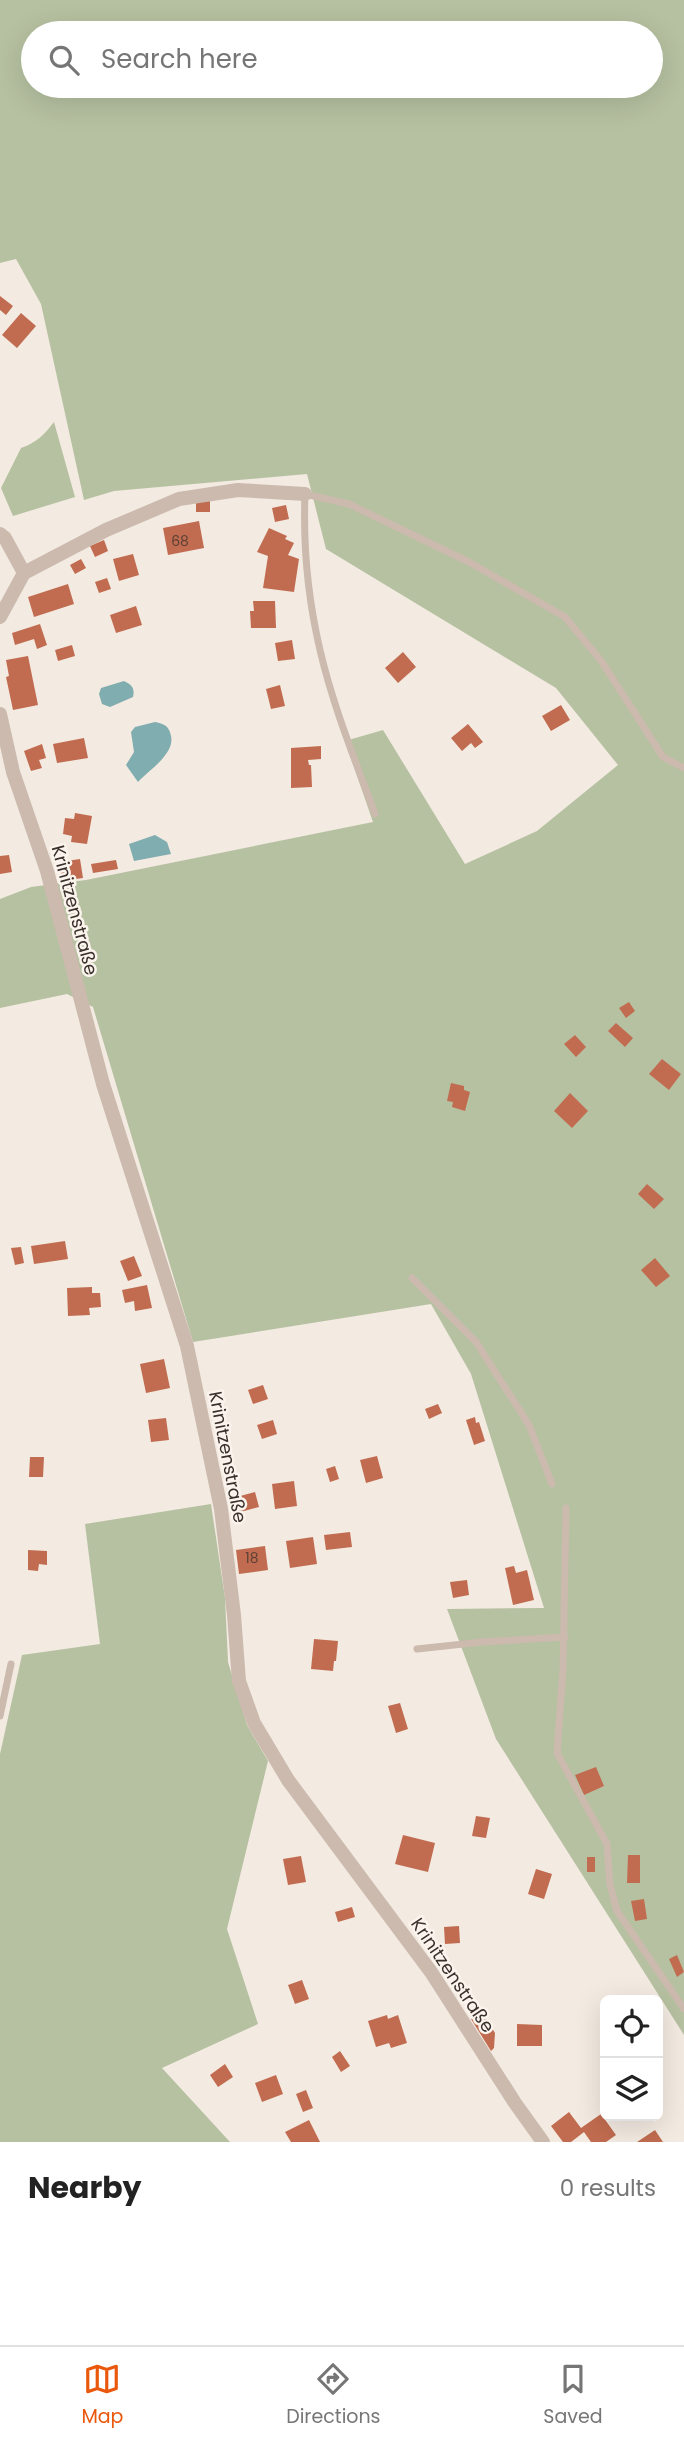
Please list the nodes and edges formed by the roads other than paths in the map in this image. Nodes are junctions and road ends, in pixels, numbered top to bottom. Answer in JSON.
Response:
{"nodes":[{"id":1,"x":305,"y":494,"type":"junction"},
{"id":2,"x":0,"y":534,"type":"edge"},
{"id":3,"x":24,"y":573,"type":"junction"},
{"id":4,"x":0,"y":617,"type":"edge"},
{"id":5,"x":0,"y":714,"type":"edge"},
{"id":6,"x":684,"y":768,"type":"edge"},
{"id":7,"x":375,"y":814,"type":"dead end"},
{"id":8,"x":412,"y":1278,"type":"dead end"},
{"id":9,"x":552,"y":1484,"type":"dead end"},
{"id":10,"x":566,"y":1508,"type":"dead end"},
{"id":11,"x":565,"y":1637,"type":"junction"},
{"id":12,"x":417,"y":1649,"type":"dead end"},
{"id":13,"x":11,"y":1664,"type":"dead end"},
{"id":14,"x":0,"y":1716,"type":"edge"},
{"id":15,"x":684,"y":2009,"type":"edge"},
{"id":16,"x":543,"y":2142,"type":"edge"}],
"edges":[{"from":1,"to":3,"type":"street"},
{"from":1,"to":6,"type":"lane"},
{"from":1,"to":7,"type":"lane"},
{"from":2,"to":3,"type":"street"},
{"from":3,"to":4,"type":"street"},
{"from":5,"to":16,"type":"street","name":"Krinitzenstraße"},
{"from":8,"to":9,"type":"lane"},
{"from":10,"to":11,"type":"lane"},
{"from":11,"to":12,"type":"lane"},
{"from":11,"to":15,"type":"lane"},
{"from":13,"to":14,"type":"lane"}]}
